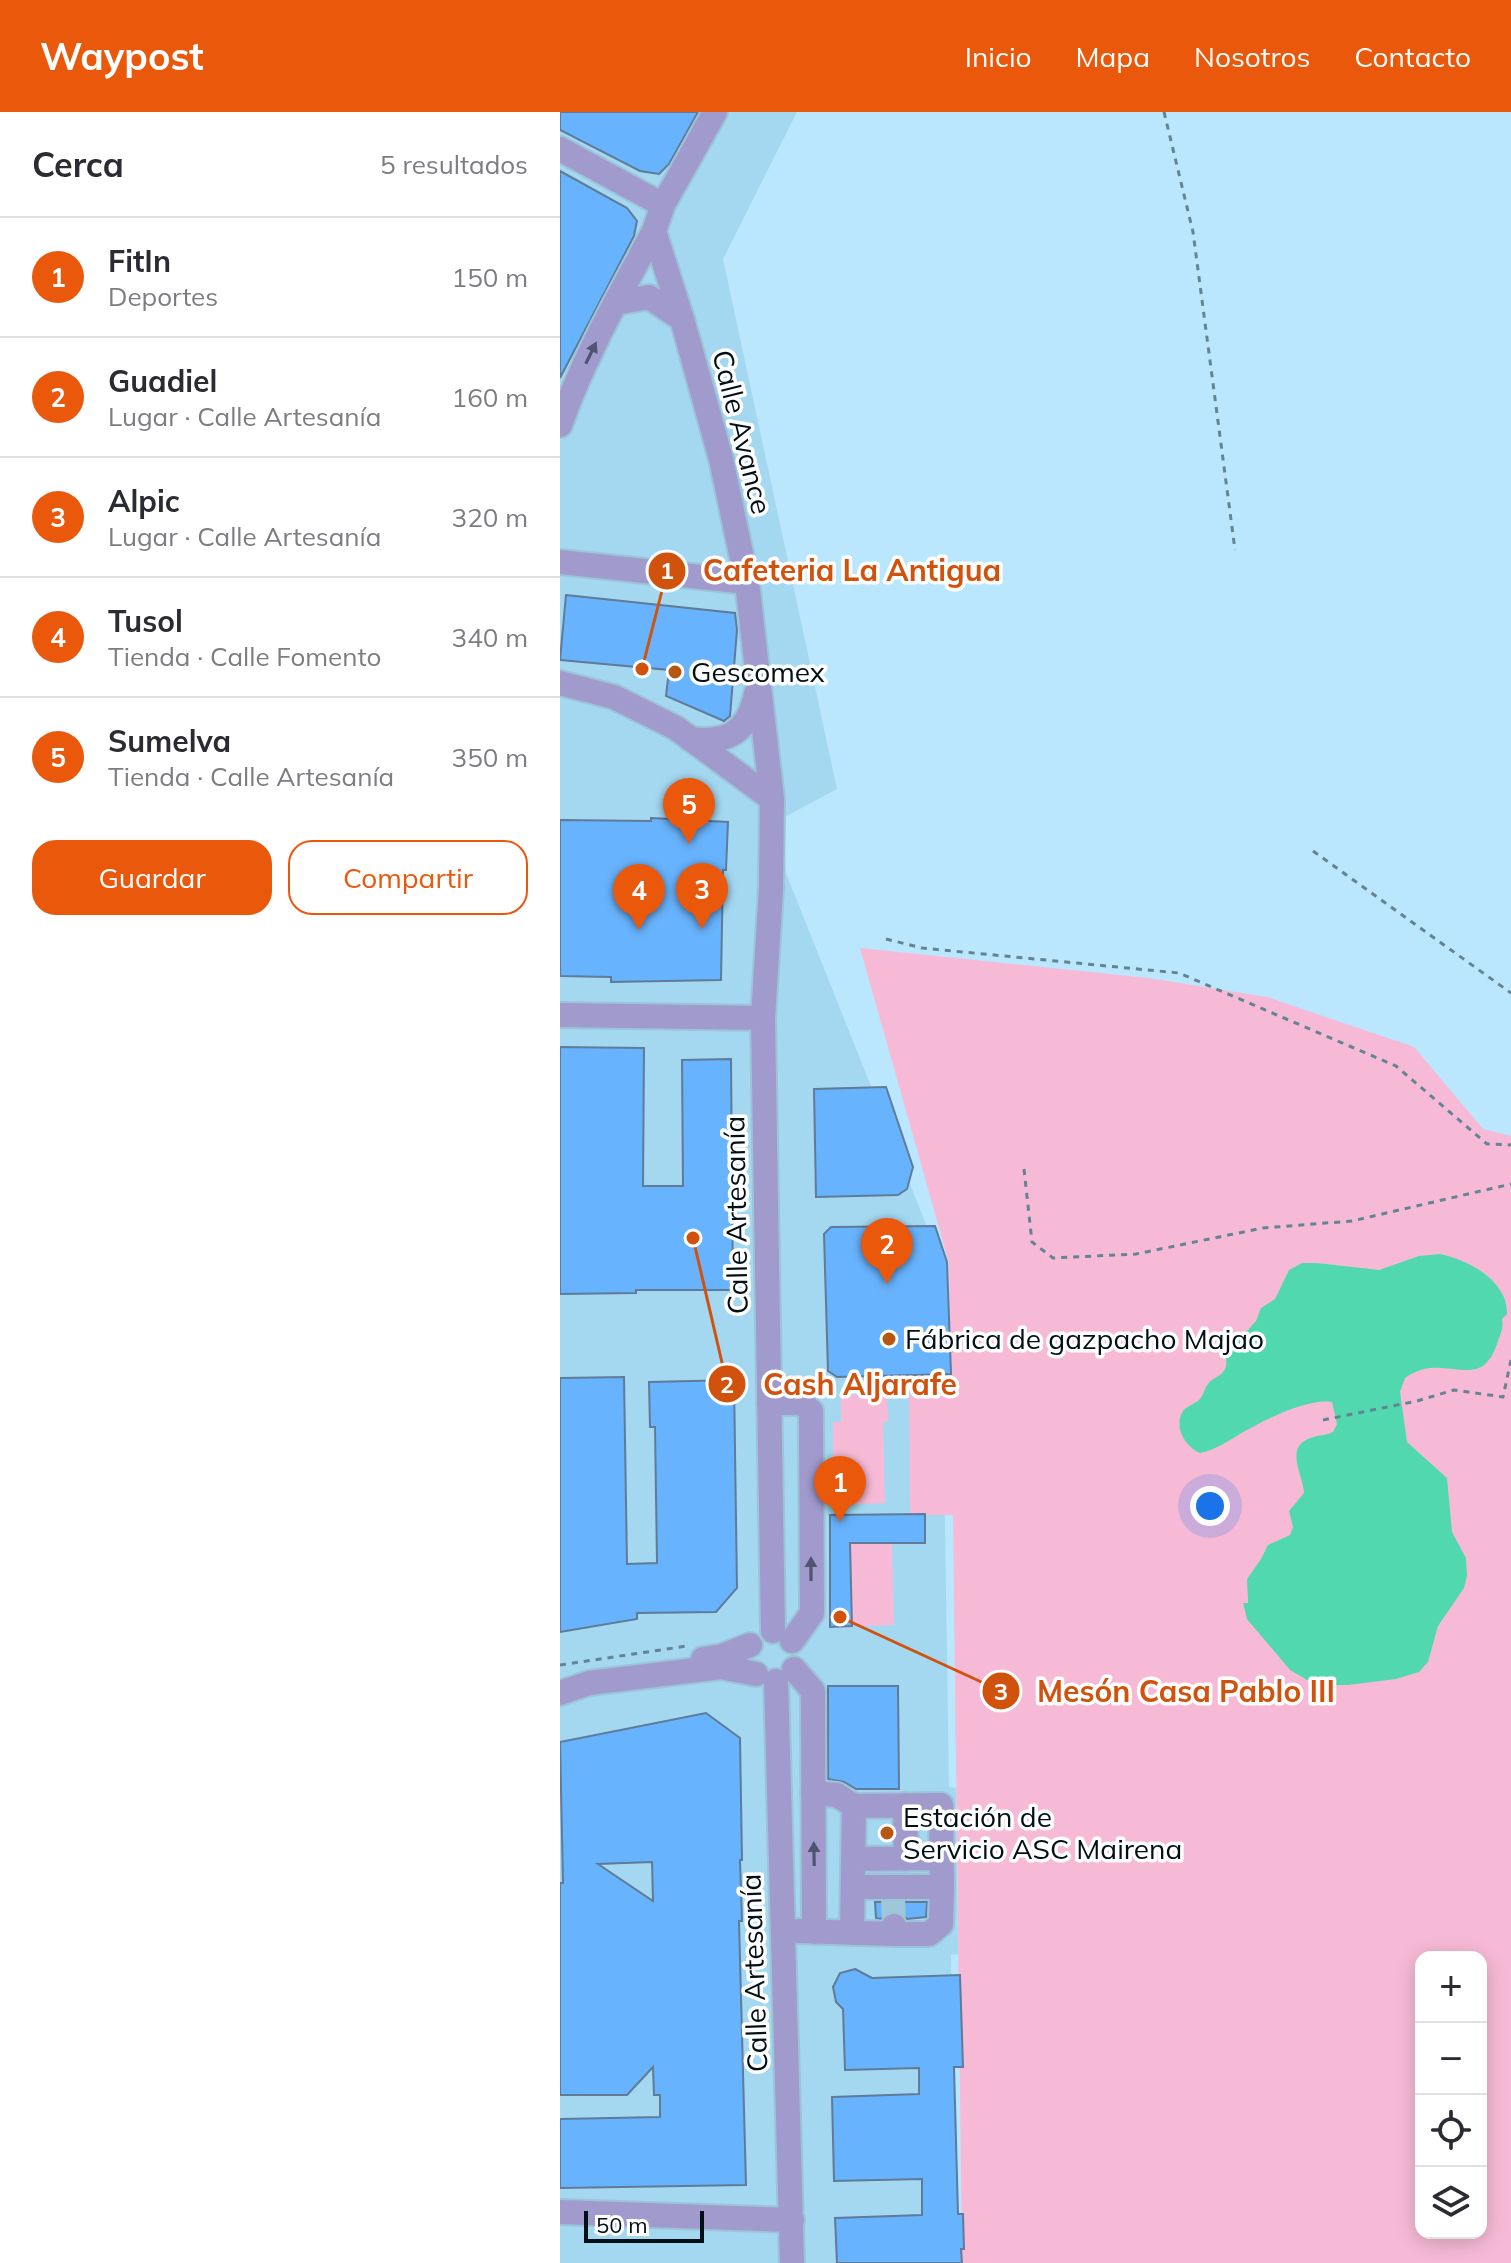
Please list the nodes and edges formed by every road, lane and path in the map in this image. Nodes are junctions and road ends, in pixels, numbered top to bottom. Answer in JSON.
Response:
{"nodes":[{"id":1,"x":715,"y":112,"type":"edge"},
{"id":2,"x":1164,"y":112,"type":"edge"},
{"id":3,"x":560,"y":149,"type":"edge"},
{"id":4,"x":663,"y":205,"type":"junction"},
{"id":5,"x":654,"y":231,"type":"junction"},
{"id":6,"x":615,"y":303,"type":"junction"},
{"id":7,"x":682,"y":319,"type":"junction"},
{"id":8,"x":560,"y":425,"type":"edge"},
{"id":9,"x":1235,"y":550,"type":"dead end"},
{"id":10,"x":560,"y":562,"type":"edge"},
{"id":11,"x":747,"y":582,"type":"junction"},
{"id":12,"x":758,"y":681,"type":"junction"},
{"id":13,"x":560,"y":683,"type":"edge"},
{"id":14,"x":690,"y":739,"type":"junction"},
{"id":15,"x":772,"y":799,"type":"junction"},
{"id":16,"x":1313,"y":851,"type":"dead end"},
{"id":17,"x":886,"y":939,"type":"dead end"},
{"id":18,"x":1511,"y":993,"type":"edge"},
{"id":19,"x":560,"y":1015,"type":"edge"},
{"id":20,"x":763,"y":1018,"type":"junction"},
{"id":21,"x":1511,"y":1145,"type":"edge"},
{"id":22,"x":1024,"y":1169,"type":"dead end"},
{"id":23,"x":1511,"y":1184,"type":"edge"},
{"id":24,"x":1511,"y":1360,"type":"edge"},
{"id":25,"x":769,"y":1403,"type":"junction"},
{"id":26,"x":1323,"y":1420,"type":"dead end"},
{"id":27,"x":783,"y":1636,"type":"junction"},
{"id":28,"x":695,"y":1645,"type":"dead end"},
{"id":29,"x":750,"y":1645,"type":"junction"},
{"id":30,"x":560,"y":1665,"type":"edge"},
{"id":31,"x":775,"y":1675,"type":"junction"},
{"id":32,"x":560,"y":1680,"type":"edge"},
{"id":33,"x":560,"y":1693,"type":"edge"},
{"id":34,"x":813,"y":1793,"type":"junction"},
{"id":35,"x":905,"y":1805,"type":"junction"},
{"id":36,"x":854,"y":1806,"type":"junction"},
{"id":37,"x":941,"y":1858,"type":"junction"},
{"id":38,"x":853,"y":1859,"type":"junction"},
{"id":39,"x":906,"y":1859,"type":"junction"},
{"id":40,"x":853,"y":1887,"type":"junction"},
{"id":41,"x":942,"y":1887,"type":"junction"},
{"id":42,"x":783,"y":1931,"type":"junction"},
{"id":43,"x":814,"y":1932,"type":"junction"},
{"id":44,"x":852,"y":1933,"type":"junction"},
{"id":45,"x":560,"y":2212,"type":"edge"},
{"id":46,"x":792,"y":2220,"type":"junction"},
{"id":47,"x":792,"y":2263,"type":"edge"}],
"edges":[{"from":1,"to":4,"type":"street"},
{"from":2,"to":9,"type":"path"},
{"from":3,"to":4,"type":"street"},
{"from":4,"to":5,"type":"street"},
{"from":5,"to":6,"type":"street"},
{"from":5,"to":7,"type":"street","name":"Calle Avance"},
{"from":6,"to":7,"type":"street"},
{"from":8,"to":6,"type":"street","one_way":true},
{"from":7,"to":11,"type":"street","name":"Calle Avance"},
{"from":10,"to":11,"type":"street"},
{"from":11,"to":12,"type":"street","name":"Calle Avance"},
{"from":12,"to":14,"type":"street"},
{"from":12,"to":15,"type":"street","name":"Calle Avance"},
{"from":13,"to":14,"type":"street"},
{"from":14,"to":15,"type":"street"},
{"from":15,"to":20,"type":"street","name":"Calle Artesanía"},
{"from":16,"to":18,"type":"path"},
{"from":17,"to":21,"type":"path"},
{"from":19,"to":20,"type":"street"},
{"from":20,"to":25,"type":"street","name":"Calle Artesanía"},
{"from":22,"to":23,"type":"path"},
{"from":24,"to":26,"type":"path"},
{"from":25,"to":27,"type":"street","name":"Calle Artesanía"},
{"from":27,"to":25,"type":"street","one_way":true},
{"from":27,"to":29,"type":"street"},
{"from":27,"to":31,"type":"street"},
{"from":28,"to":30,"type":"path"},
{"from":29,"to":31,"type":"street"},
{"from":29,"to":32,"type":"street"},
{"from":31,"to":33,"type":"street"},
{"from":31,"to":34,"type":"street"},
{"from":31,"to":42,"type":"street","name":"Calle Artesanía"},
{"from":34,"to":36,"type":"street"},
{"from":43,"to":34,"type":"street","one_way":true},
{"from":35,"to":36,"type":"street"},
{"from":35,"to":37,"type":"street"},
{"from":35,"to":39,"type":"street"},
{"from":36,"to":38,"type":"street"},
{"from":37,"to":39,"type":"street"},
{"from":37,"to":41,"type":"street"},
{"from":38,"to":39,"type":"street"},
{"from":38,"to":40,"type":"street"},
{"from":40,"to":41,"type":"street"},
{"from":40,"to":44,"type":"street"},
{"from":41,"to":44,"type":"street"},
{"from":42,"to":43,"type":"street"},
{"from":42,"to":46,"type":"street","name":"Calle Artesanía"},
{"from":43,"to":44,"type":"street"},
{"from":45,"to":46,"type":"street"},
{"from":46,"to":47,"type":"street","name":"Calle Artesanía"}]}
